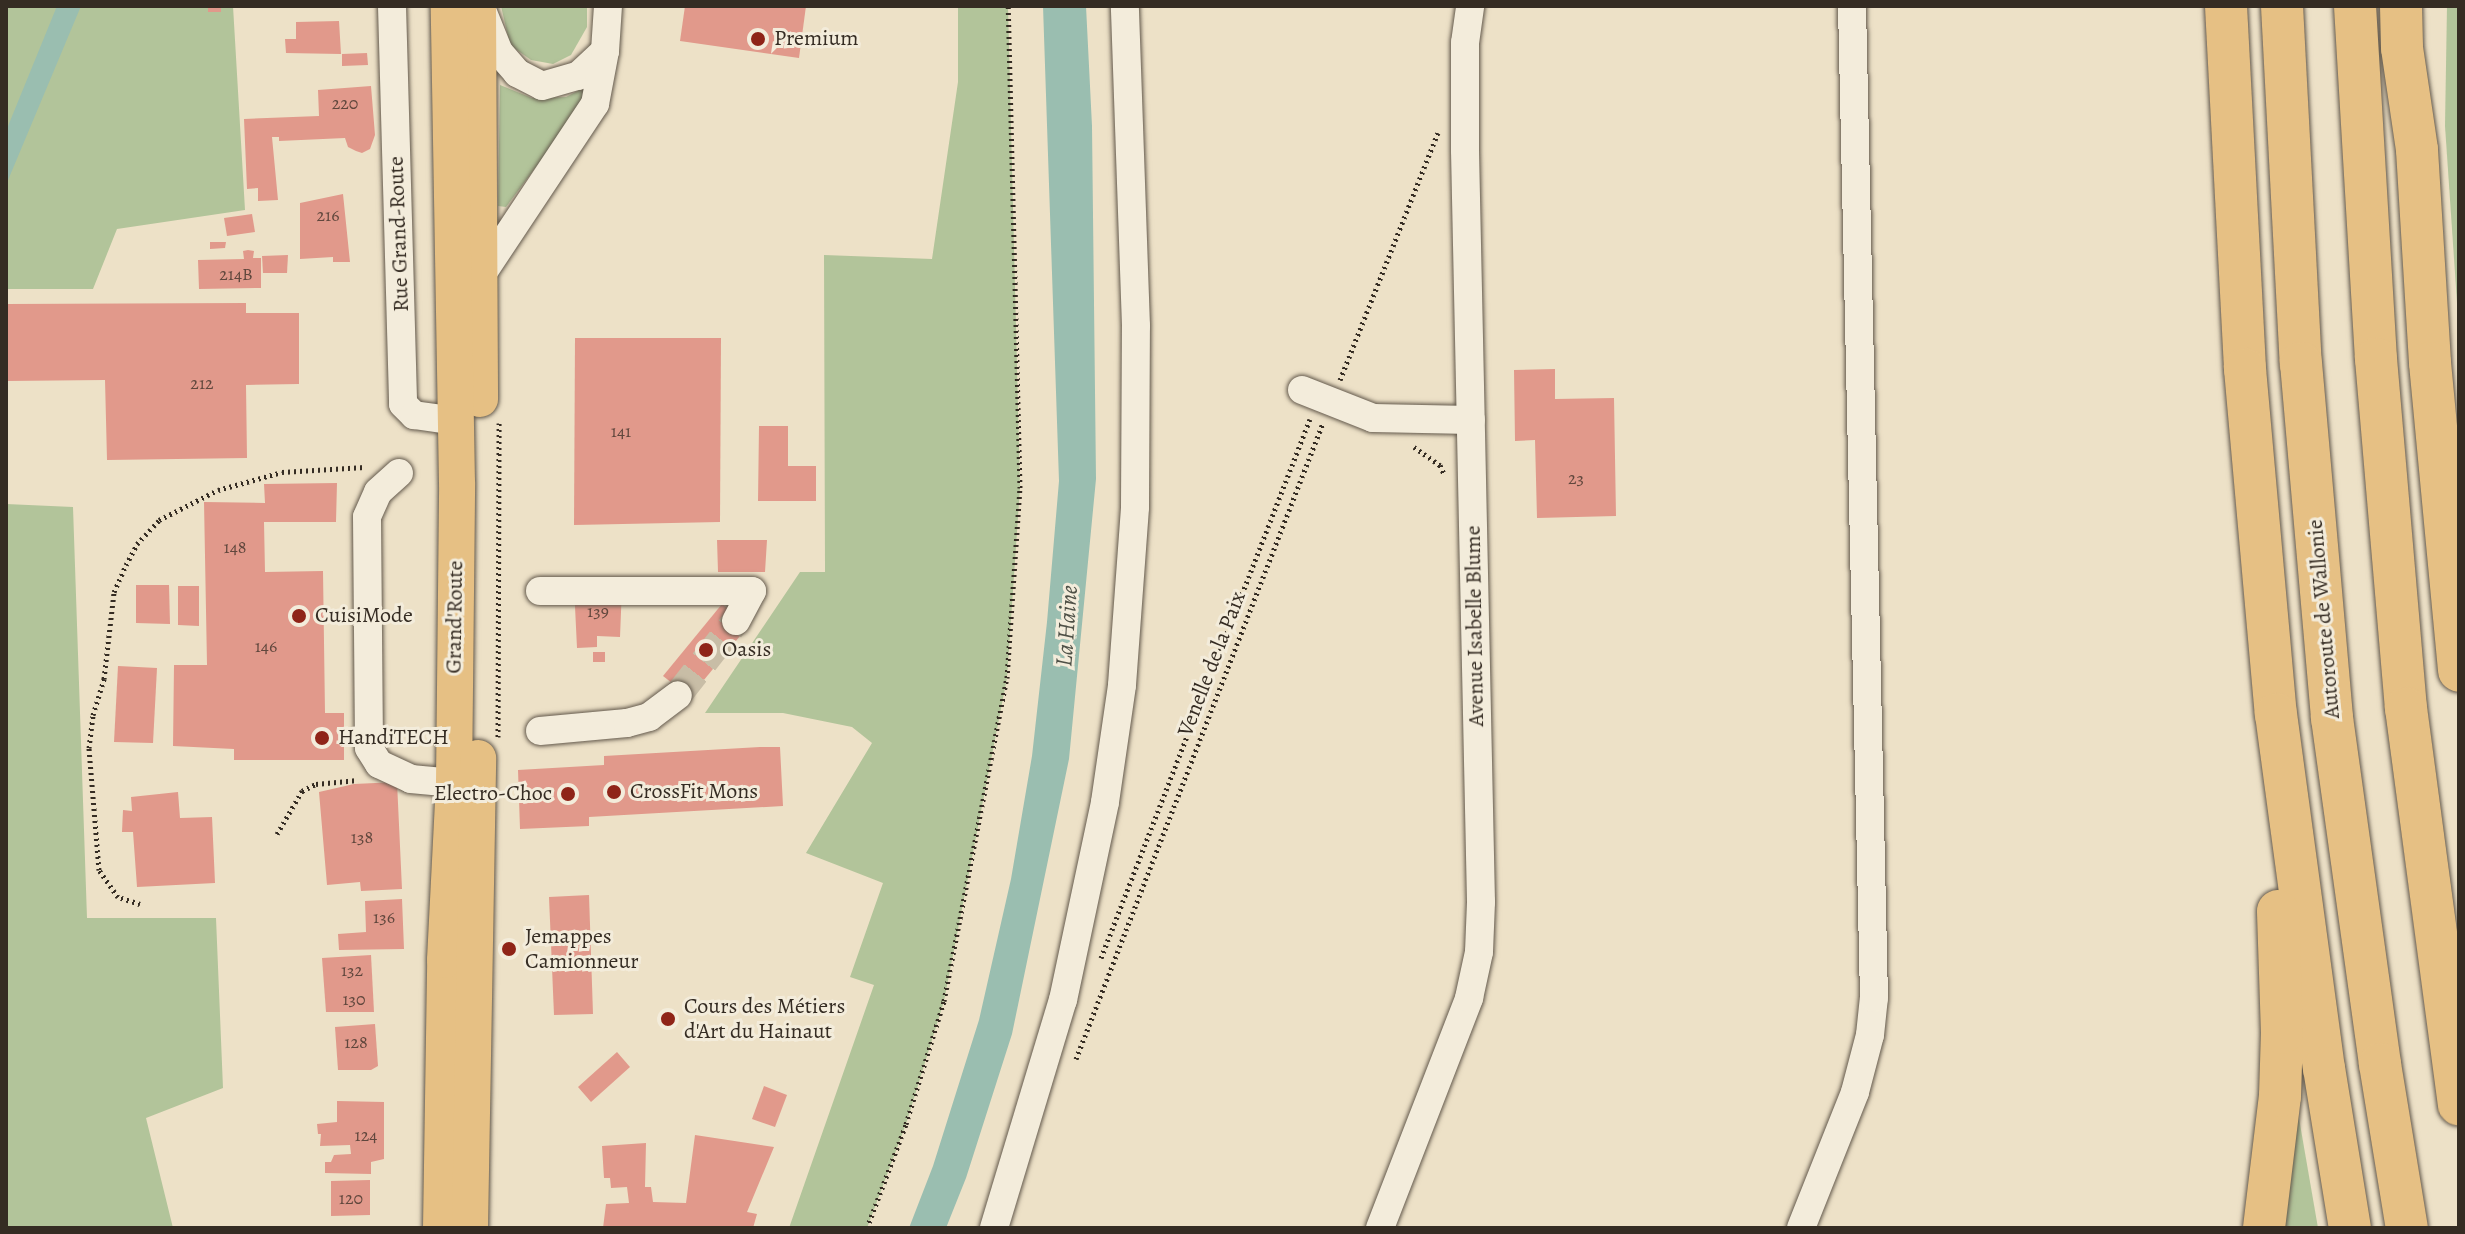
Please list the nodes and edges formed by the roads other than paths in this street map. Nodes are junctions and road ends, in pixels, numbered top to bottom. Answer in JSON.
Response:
{"nodes":[{"id":1,"x":392,"y":6,"type":"edge"},
{"id":2,"x":449,"y":6,"type":"edge"},
{"id":3,"x":479,"y":6,"type":"edge"},
{"id":4,"x":608,"y":6,"type":"edge"},
{"id":5,"x":1125,"y":6,"type":"edge"},
{"id":6,"x":1470,"y":6,"type":"edge"},
{"id":7,"x":1852,"y":6,"type":"edge"},
{"id":8,"x":2226,"y":6,"type":"edge"},
{"id":9,"x":2282,"y":6,"type":"edge"},
{"id":10,"x":2355,"y":6,"type":"edge"},
{"id":11,"x":2401,"y":6,"type":"edge"},
{"id":12,"x":2421,"y":6,"type":"edge"},
{"id":13,"x":605,"y":51,"type":"junction"},
{"id":14,"x":2417,"y":150,"type":"junction"},
{"id":15,"x":480,"y":277,"type":"junction"},
{"id":16,"x":1321,"y":405,"type":"road end"},
{"id":17,"x":1471,"y":420,"type":"junction"},
{"id":18,"x":456,"y":421,"type":"junction"},
{"id":19,"x":399,"y":473,"type":"dead end"},
{"id":20,"x":540,"y":591,"type":"dead end"},
{"id":21,"x":736,"y":621,"type":"tunnel mouth"},
{"id":22,"x":2459,"y":671,"type":"edge"},
{"id":23,"x":678,"y":695,"type":"tunnel mouth"},
{"id":24,"x":2276,"y":714,"type":"junction"},
{"id":25,"x":540,"y":731,"type":"dead end"},
{"id":26,"x":454,"y":783,"type":"junction"},
{"id":27,"x":2459,"y":1104,"type":"edge"},
{"id":28,"x":441,"y":1228,"type":"edge"},
{"id":29,"x":470,"y":1228,"type":"edge"},
{"id":30,"x":994,"y":1228,"type":"edge"},
{"id":31,"x":1380,"y":1228,"type":"edge"},
{"id":32,"x":1801,"y":1228,"type":"edge"},
{"id":33,"x":2264,"y":1228,"type":"edge"},
{"id":34,"x":2350,"y":1228,"type":"edge"},
{"id":35,"x":2407,"y":1228,"type":"edge"}],
"edges":[{"from":1,"to":18,"type":"street","name":"Rue Grand-Route"},
{"from":2,"to":18,"type":"main road","name":"Grand'Route"},
{"from":3,"to":13,"type":"street"},
{"from":3,"to":15,"type":"main road","name":"Grand'Route"},
{"from":4,"to":13,"type":"street"},
{"from":5,"to":30,"type":"street"},
{"from":6,"to":17,"type":"street","name":"Avenue Isabelle Blume"},
{"from":7,"to":32,"type":"street"},
{"from":8,"to":24,"type":"highway"},
{"from":9,"to":35,"type":"highway","name":"Autoroute de Wallonie"},
{"from":10,"to":27,"type":"highway"},
{"from":11,"to":14,"type":"highway"},
{"from":12,"to":14,"type":"highway"},
{"from":13,"to":15,"type":"street"},
{"from":14,"to":22,"type":"highway"},
{"from":15,"to":29,"type":"main road","name":"Grand'Route"},
{"from":16,"to":17,"type":"street"},
{"from":17,"to":31,"type":"street","name":"Avenue Isabelle Blume"},
{"from":18,"to":26,"type":"main road","name":"Grand'Route"},
{"from":19,"to":26,"type":"street"},
{"from":20,"to":21,"type":"street"},
{"from":23,"to":25,"type":"street"},
{"from":24,"to":33,"type":"highway"},
{"from":24,"to":34,"type":"highway"},
{"from":26,"to":28,"type":"main road","name":"Grand'Route"}]}
